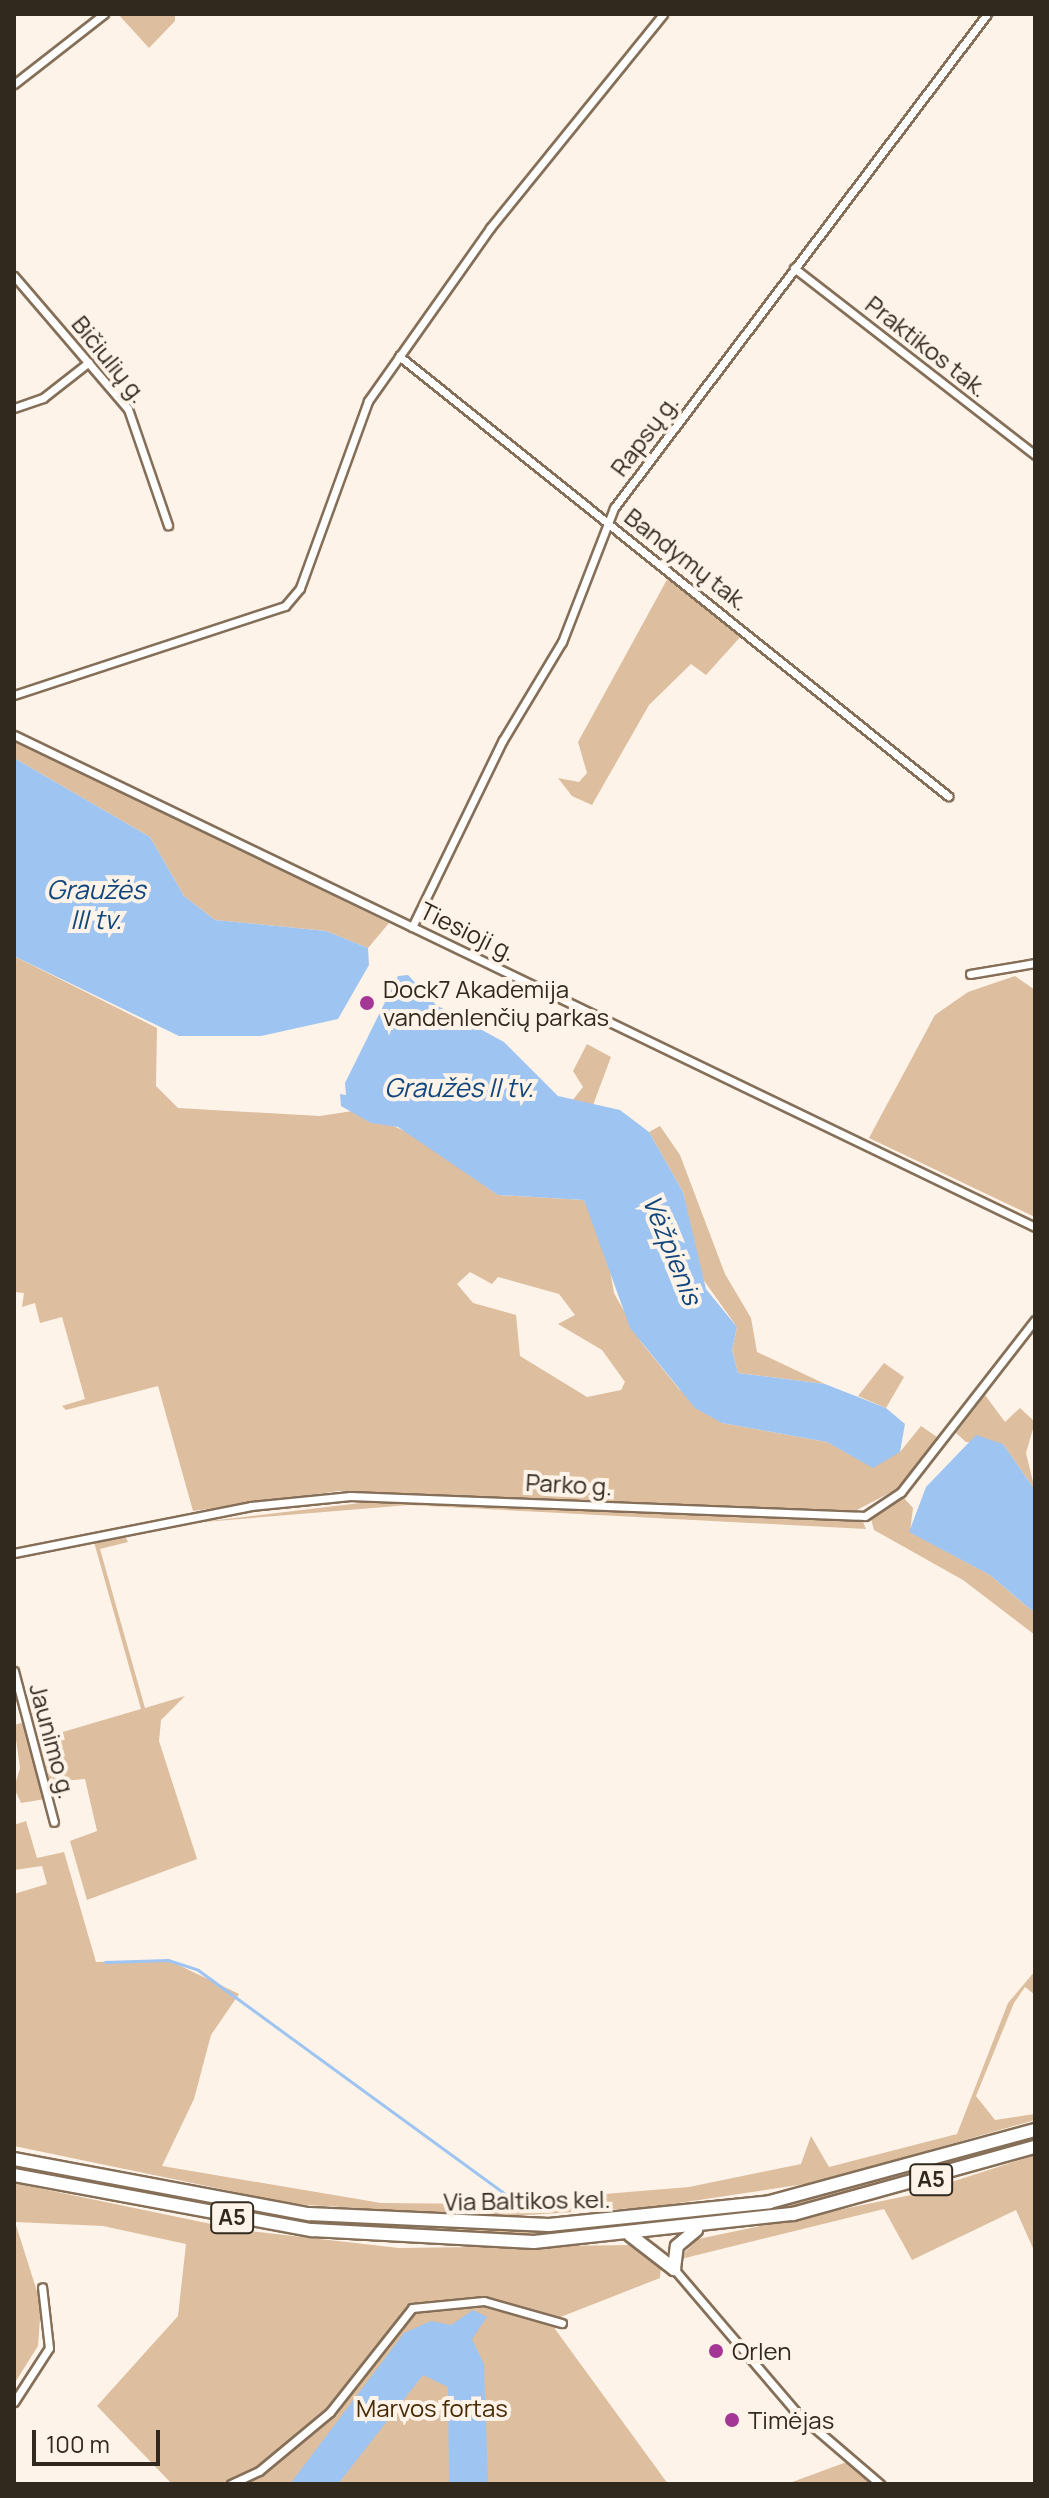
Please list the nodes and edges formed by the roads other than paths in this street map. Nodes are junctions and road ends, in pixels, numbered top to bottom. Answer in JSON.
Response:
{"nodes":[{"id":1,"x":104,"y":14,"type":"edge"},
{"id":2,"x":663,"y":14,"type":"edge"},
{"id":3,"x":987,"y":14,"type":"edge"},
{"id":4,"x":14,"y":84,"type":"edge"},
{"id":5,"x":794,"y":268,"type":"junction"},
{"id":6,"x":14,"y":276,"type":"edge"},
{"id":7,"x":399,"y":356,"type":"junction"},
{"id":8,"x":89,"y":362,"type":"junction"},
{"id":9,"x":14,"y":408,"type":"edge"},
{"id":10,"x":1035,"y":455,"type":"edge"},
{"id":11,"x":607,"y":522,"type":"junction"},
{"id":12,"x":168,"y":525,"type":"dead end"},
{"id":13,"x":14,"y":695,"type":"edge"},
{"id":14,"x":14,"y":735,"type":"edge"},
{"id":15,"x":948,"y":796,"type":"dead end"},
{"id":16,"x":412,"y":927,"type":"junction"},
{"id":17,"x":1035,"y":963,"type":"edge"},
{"id":18,"x":970,"y":974,"type":"dead end"},
{"id":19,"x":1035,"y":1227,"type":"edge"},
{"id":20,"x":1035,"y":1320,"type":"edge"},
{"id":21,"x":14,"y":1553,"type":"edge"},
{"id":22,"x":14,"y":1671,"type":"edge"},
{"id":23,"x":54,"y":1822,"type":"dead end"},
{"id":24,"x":1035,"y":2130,"type":"edge"},
{"id":25,"x":1035,"y":2147,"type":"edge"},
{"id":26,"x":14,"y":2159,"type":"edge"},
{"id":27,"x":14,"y":2175,"type":"edge"},
{"id":28,"x":697,"y":2229,"type":"junction"},
{"id":29,"x":630,"y":2235,"type":"junction"},
{"id":30,"x":674,"y":2269,"type":"junction"},
{"id":31,"x":42,"y":2287,"type":"dead end"},
{"id":32,"x":562,"y":2323,"type":"dead end"},
{"id":33,"x":14,"y":2402,"type":"edge"},
{"id":34,"x":231,"y":2484,"type":"edge"},
{"id":35,"x":880,"y":2484,"type":"edge"}],
"edges":[{"from":1,"to":4,"type":"street"},
{"from":2,"to":7,"type":"street"},
{"from":3,"to":5,"type":"street","name":"Rapsų g."},
{"from":5,"to":10,"type":"street","name":"Praktikos tak."},
{"from":5,"to":11,"type":"street","name":"Rapsų g."},
{"from":6,"to":8,"type":"street","name":"Bičiulių g."},
{"from":7,"to":11,"type":"street","name":"Bandymų tak."},
{"from":7,"to":13,"type":"street"},
{"from":8,"to":9,"type":"street"},
{"from":8,"to":12,"type":"street","name":"Bičiulių g."},
{"from":11,"to":15,"type":"street","name":"Bandymų tak."},
{"from":11,"to":16,"type":"street","name":"Rapsų g."},
{"from":14,"to":16,"type":"street","name":"Tiesioji g."},
{"from":16,"to":19,"type":"street","name":"Tiesioji g."},
{"from":17,"to":18,"type":"street"},
{"from":20,"to":21,"type":"street","name":"Parko g."},
{"from":22,"to":23,"type":"street","name":"Jaunimo g."},
{"from":24,"to":26,"type":"highway","name":"Via Baltikos kel.","number":"A5"},
{"from":25,"to":28,"type":"highway","name":"Via Baltikos kel.","number":"A5"},
{"from":27,"to":29,"type":"highway","name":"Via Baltikos kel.","number":"A5"},
{"from":28,"to":29,"type":"highway","name":"Via Baltikos kel.","number":"A5"},
{"from":28,"to":30,"type":"highway"},
{"from":29,"to":30,"type":"highway"},
{"from":30,"to":35,"type":"street"},
{"from":31,"to":33,"type":"street"},
{"from":32,"to":34,"type":"street"}]}
